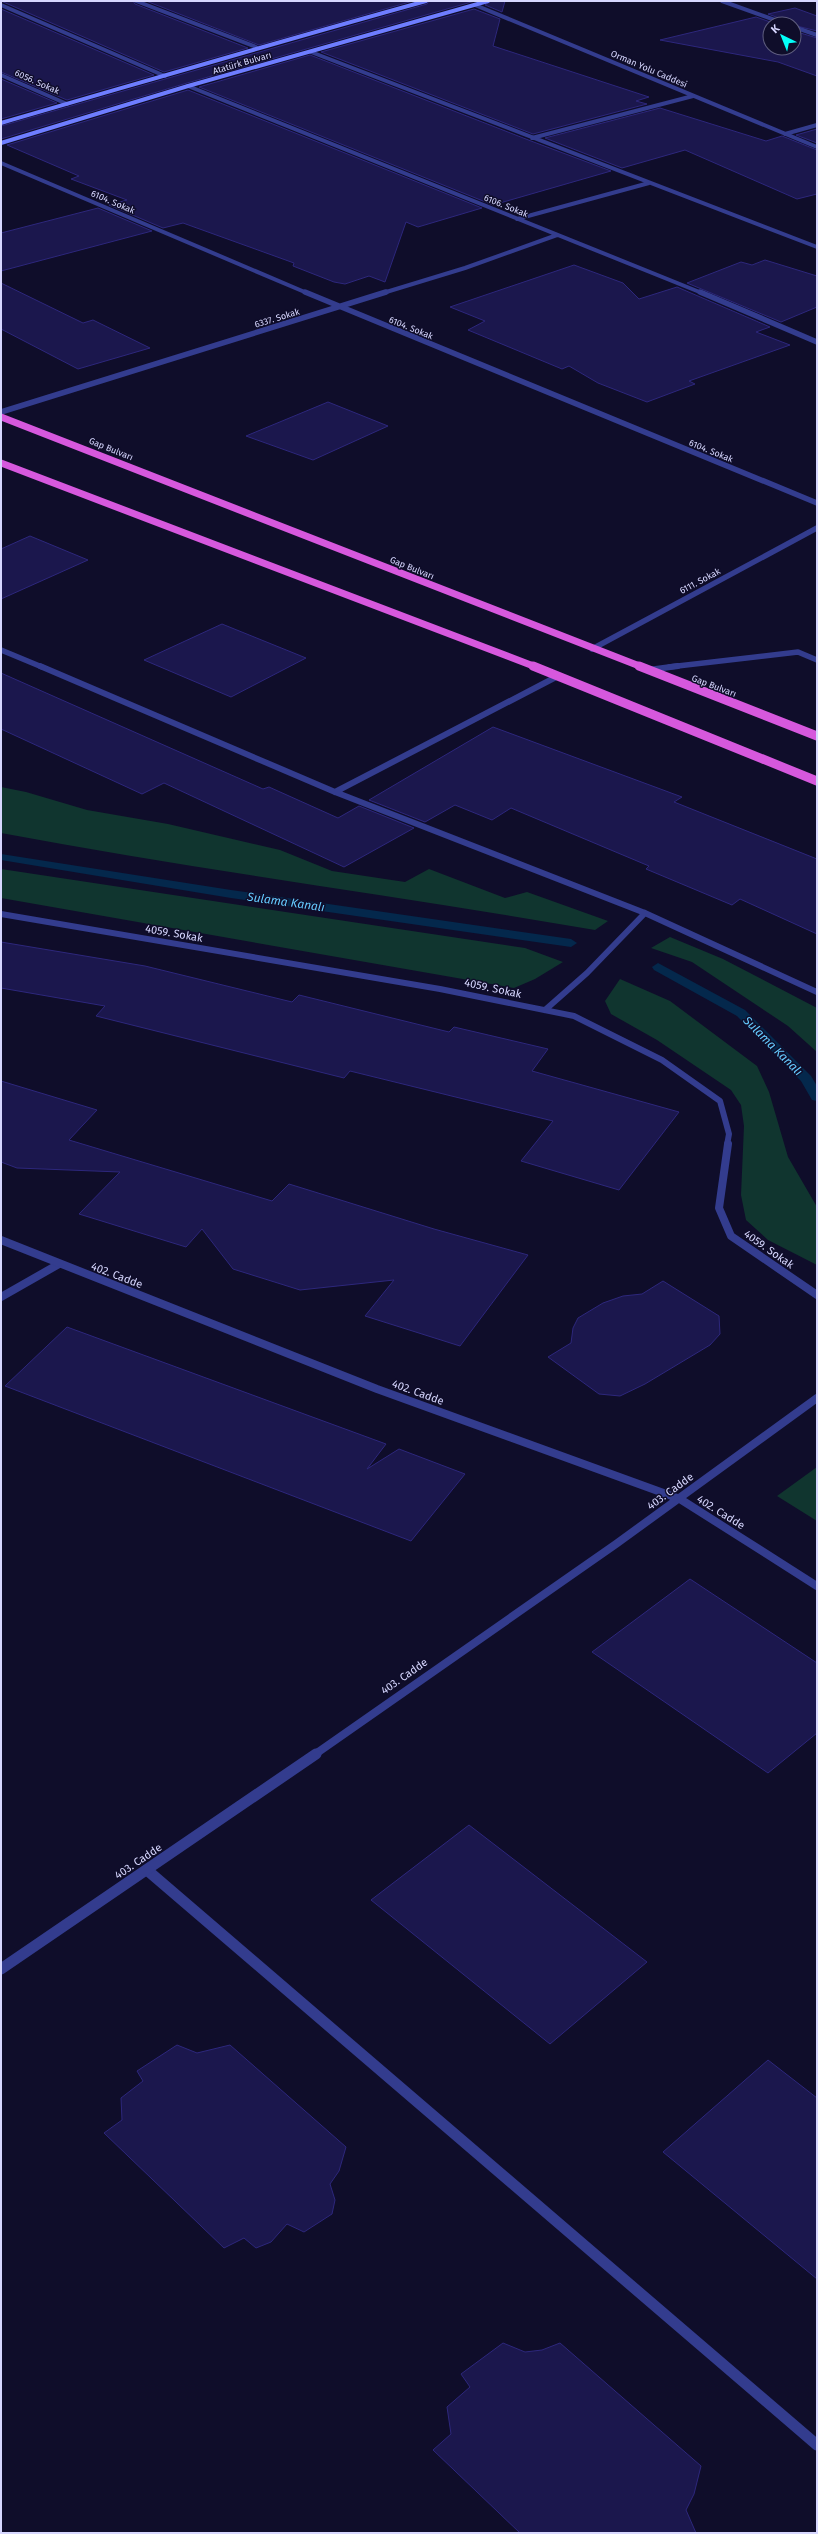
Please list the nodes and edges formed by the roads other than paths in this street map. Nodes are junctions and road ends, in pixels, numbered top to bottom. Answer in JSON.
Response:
{"nodes":[{"id":1,"x":136,"y":1,"type":"edge"},
{"id":2,"x":426,"y":1,"type":"edge"},
{"id":3,"x":471,"y":1,"type":"edge"},
{"id":4,"x":488,"y":1,"type":"edge"},
{"id":5,"x":722,"y":1,"type":"edge"},
{"id":6,"x":1,"y":4,"type":"edge"},
{"id":7,"x":475,"y":5,"type":"junction"},
{"id":8,"x":764,"y":16,"type":"edge"},
{"id":9,"x":802,"y":30,"type":"edge"},
{"id":10,"x":817,"y":35,"type":"edge"},
{"id":11,"x":256,"y":47,"type":"junction"},
{"id":12,"x":311,"y":52,"type":"junction"},
{"id":13,"x":1,"y":75,"type":"edge"},
{"id":14,"x":165,"y":76,"type":"junction"},
{"id":15,"x":188,"y":86,"type":"junction"},
{"id":16,"x":693,"y":96,"type":"junction"},
{"id":17,"x":67,"y":104,"type":"junction"},
{"id":18,"x":1,"y":123,"type":"edge"},
{"id":19,"x":817,"y":125,"type":"edge"},
{"id":20,"x":785,"y":134,"type":"junction"},
{"id":21,"x":532,"y":138,"type":"junction"},
{"id":22,"x":1,"y":143,"type":"edge"},
{"id":23,"x":817,"y":147,"type":"edge"},
{"id":24,"x":1,"y":163,"type":"edge"},
{"id":25,"x":649,"y":182,"type":"junction"},
{"id":26,"x":517,"y":219,"type":"junction"},
{"id":27,"x":556,"y":235,"type":"junction"},
{"id":28,"x":817,"y":247,"type":"edge"},
{"id":29,"x":340,"y":307,"type":"junction"},
{"id":30,"x":817,"y":342,"type":"edge"},
{"id":31,"x":1,"y":412,"type":"edge"},
{"id":32,"x":1,"y":416,"type":"edge"},
{"id":33,"x":1,"y":463,"type":"edge"},
{"id":34,"x":817,"y":503,"type":"edge"},
{"id":35,"x":817,"y":528,"type":"edge"},
{"id":36,"x":592,"y":649,"type":"junction"},
{"id":37,"x":1,"y":650,"type":"edge"},
{"id":38,"x":817,"y":660,"type":"edge"},
{"id":39,"x":646,"y":671,"type":"junction"},
{"id":40,"x":558,"y":676,"type":"junction"},
{"id":41,"x":817,"y":736,"type":"edge"},
{"id":42,"x":817,"y":781,"type":"edge"},
{"id":43,"x":335,"y":792,"type":"junction"},
{"id":44,"x":645,"y":913,"type":"junction"},
{"id":45,"x":1,"y":914,"type":"edge"},
{"id":46,"x":817,"y":992,"type":"edge"},
{"id":47,"x":545,"y":1010,"type":"junction"},
{"id":48,"x":1,"y":1240,"type":"edge"},
{"id":49,"x":58,"y":1264,"type":"junction"},
{"id":50,"x":817,"y":1295,"type":"edge"},
{"id":51,"x":1,"y":1297,"type":"edge"},
{"id":52,"x":817,"y":1398,"type":"edge"},
{"id":53,"x":680,"y":1499,"type":"junction"},
{"id":54,"x":817,"y":1586,"type":"edge"},
{"id":55,"x":147,"y":1870,"type":"junction"},
{"id":56,"x":1,"y":1968,"type":"edge"},
{"id":57,"x":817,"y":2445,"type":"edge"}],
"edges":[{"from":1,"to":11,"type":"street"},
{"from":2,"to":11,"type":"main road","name":"Atatürk Bulvarı"},
{"from":3,"to":7,"type":"street"},
{"from":4,"to":7,"type":"main road","name":"Atatürk Bulvarı"},
{"from":5,"to":8,"type":"street"},
{"from":6,"to":14,"type":"street"},
{"from":7,"to":12,"type":"main road","name":"Atatürk Bulvarı"},
{"from":7,"to":16,"type":"street","name":"Orman Yolu Caddesi"},
{"from":9,"to":10,"type":"street"},
{"from":11,"to":14,"type":"main road","name":"Atatürk Bulvarı"},
{"from":12,"to":15,"type":"main road","name":"Atatürk Bulvarı"},
{"from":12,"to":21,"type":"street"},
{"from":13,"to":17,"type":"street","name":"6056. Sokak"},
{"from":14,"to":17,"type":"main road","name":"Atatürk Bulvarı"},
{"from":15,"to":22,"type":"main road","name":"Atatürk Bulvarı"},
{"from":15,"to":26,"type":"street","name":"6106. Sokak"},
{"from":16,"to":20,"type":"street","name":"Orman Yolu Caddesi"},
{"from":16,"to":21,"type":"street"},
{"from":17,"to":18,"type":"main road","name":"Atatürk Bulvarı"},
{"from":19,"to":20,"type":"street"},
{"from":20,"to":23,"type":"street","name":"Orman Yolu Caddesi"},
{"from":21,"to":25,"type":"street"},
{"from":24,"to":29,"type":"street","name":"6104. Sokak"},
{"from":25,"to":26,"type":"street"},
{"from":25,"to":28,"type":"street"},
{"from":26,"to":27,"type":"street","name":"6106. Sokak"},
{"from":27,"to":29,"type":"street","name":"6337. Sokak"},
{"from":27,"to":30,"type":"street","name":"6106. Sokak"},
{"from":29,"to":31,"type":"street","name":"6337. Sokak"},
{"from":29,"to":34,"type":"street","name":"6104. Sokak"},
{"from":32,"to":36,"type":"highway","name":"Gap Bulvarı"},
{"from":33,"to":40,"type":"highway"},
{"from":35,"to":36,"type":"street","name":"6111. Sokak"},
{"from":36,"to":39,"type":"highway","name":"Gap Bulvarı"},
{"from":37,"to":43,"type":"street"},
{"from":38,"to":39,"type":"street"},
{"from":39,"to":41,"type":"highway","name":"Gap Bulvarı"},
{"from":40,"to":42,"type":"highway"},
{"from":40,"to":43,"type":"street"},
{"from":43,"to":44,"type":"street"},
{"from":44,"to":46,"type":"street"},
{"from":44,"to":47,"type":"street"},
{"from":45,"to":47,"type":"street","name":"4059. Sokak"},
{"from":47,"to":50,"type":"street","name":"4059. Sokak"},
{"from":48,"to":49,"type":"street","name":"402. Cadde"},
{"from":49,"to":51,"type":"street"},
{"from":49,"to":53,"type":"street","name":"402. Cadde"},
{"from":52,"to":53,"type":"street","name":"403. Cadde"},
{"from":53,"to":54,"type":"street","name":"402. Cadde"},
{"from":53,"to":55,"type":"street","name":"403. Cadde"},
{"from":55,"to":56,"type":"street","name":"403. Cadde"},
{"from":55,"to":57,"type":"street"}]}
